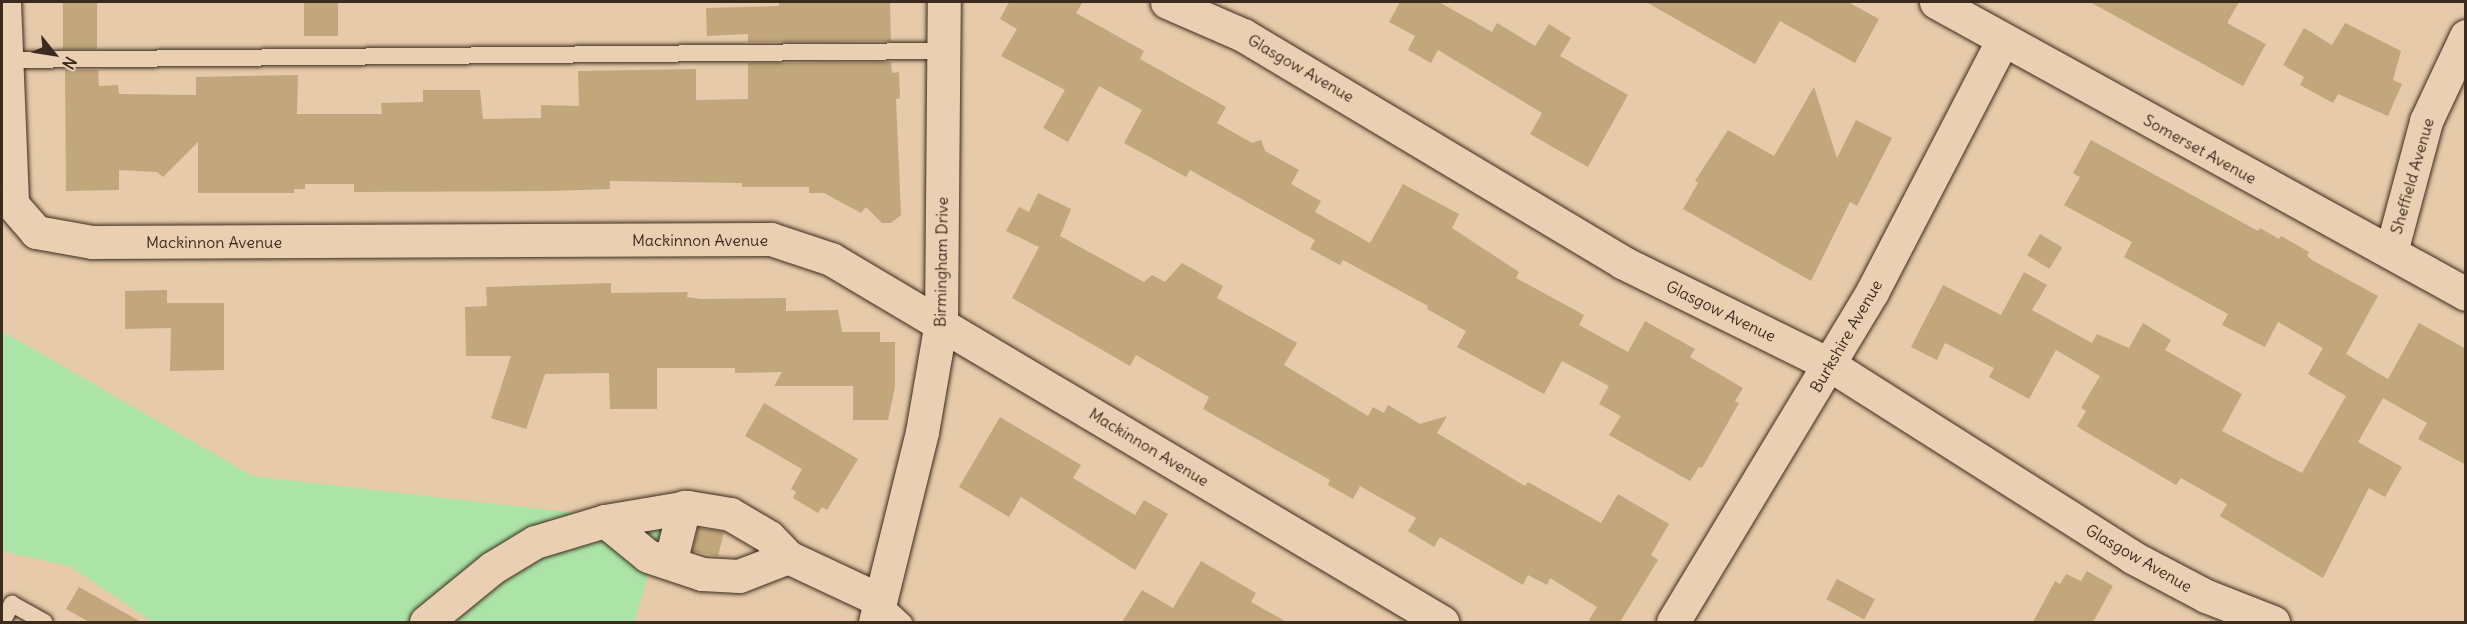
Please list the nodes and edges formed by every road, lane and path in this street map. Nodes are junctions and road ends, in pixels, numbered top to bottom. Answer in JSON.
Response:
{"nodes":[{"id":1,"x":4,"y":2,"type":"edge"},
{"id":2,"x":944,"y":2,"type":"edge"},
{"id":3,"x":1167,"y":2,"type":"edge"},
{"id":4,"x":1936,"y":2,"type":"edge"},
{"id":5,"x":2466,"y":36,"type":"edge"},
{"id":6,"x":2002,"y":40,"type":"junction"},
{"id":7,"x":943,"y":51,"type":"junction"},
{"id":8,"x":3,"y":60,"type":"edge"},
{"id":9,"x":2391,"y":252,"type":"junction"},
{"id":10,"x":2466,"y":294,"type":"edge"},
{"id":11,"x":941,"y":322,"type":"junction"},
{"id":12,"x":1830,"y":365,"type":"junction"},
{"id":13,"x":684,"y":507,"type":"junction"},
{"id":14,"x":605,"y":521,"type":"junction"},
{"id":15,"x":788,"y":557,"type":"junction"},
{"id":16,"x":670,"y":563,"type":"junction"},
{"id":17,"x":878,"y":611,"type":"edge"},
{"id":18,"x":2,"y":622,"type":"edge"},
{"id":19,"x":44,"y":622,"type":"edge"},
{"id":20,"x":426,"y":622,"type":"edge"},
{"id":21,"x":904,"y":622,"type":"edge"},
{"id":22,"x":1442,"y":622,"type":"edge"},
{"id":23,"x":1673,"y":622,"type":"edge"},
{"id":24,"x":2274,"y":622,"type":"edge"}],
"edges":[{"from":1,"to":8,"type":"street"},
{"from":2,"to":7,"type":"street","name":"Birmingham Drive"},
{"from":3,"to":12,"type":"street","name":"Glasgow Avenue"},
{"from":4,"to":6,"type":"street","name":"Somerset Avenue"},
{"from":5,"to":9,"type":"street","name":"Sheffield Avenue"},
{"from":6,"to":9,"type":"street","name":"Somerset Avenue"},
{"from":6,"to":12,"type":"street","name":"Burkshire Avenue"},
{"from":7,"to":8,"type":"lane"},
{"from":7,"to":11,"type":"street","name":"Birmingham Drive"},
{"from":8,"to":11,"type":"street","name":"Mackinnon Avenue"},
{"from":9,"to":10,"type":"street","name":"Somerset Avenue"},
{"from":11,"to":17,"type":"street","name":"Birmingham Drive"},
{"from":11,"to":22,"type":"street","name":"Mackinnon Avenue"},
{"from":12,"to":23,"type":"street","name":"Burkshire Avenue"},
{"from":12,"to":24,"type":"street","name":"Glasgow Avenue"},
{"from":13,"to":14,"type":"street"},
{"from":13,"to":15,"type":"street"},
{"from":13,"to":16,"type":"street"},
{"from":14,"to":16,"type":"street"},
{"from":14,"to":20,"type":"street"},
{"from":15,"to":16,"type":"street"},
{"from":15,"to":17,"type":"street"},
{"from":17,"to":21,"type":"lane"},
{"from":18,"to":19,"type":"lane"}]}
